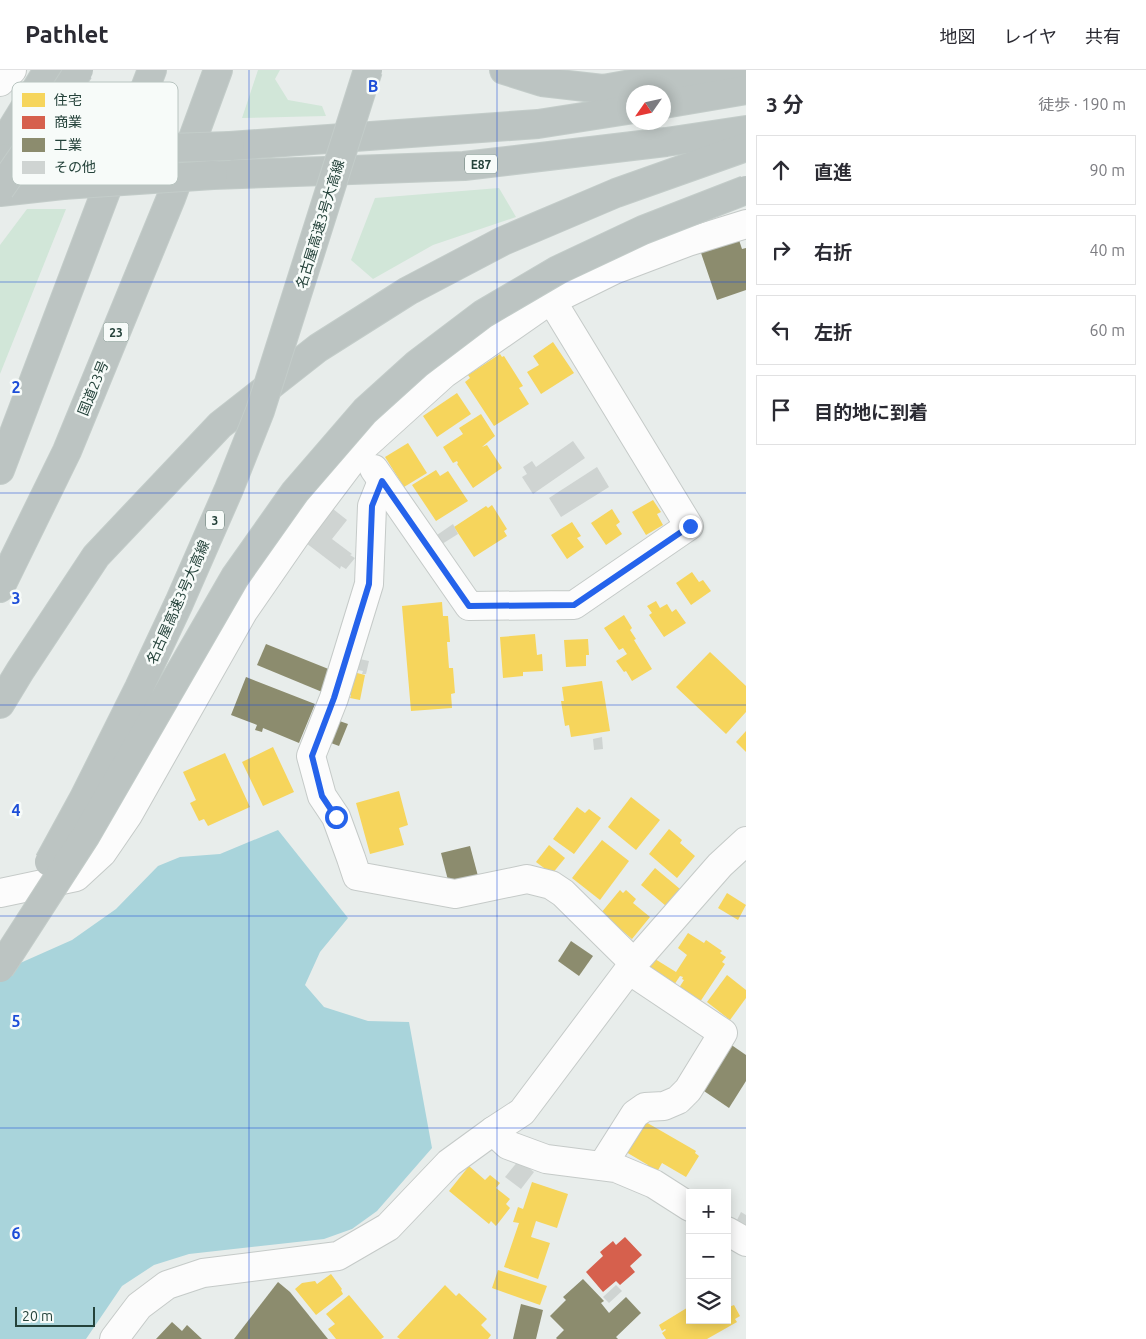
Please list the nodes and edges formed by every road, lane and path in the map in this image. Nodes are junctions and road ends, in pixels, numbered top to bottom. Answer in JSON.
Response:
{"nodes":[{"id":1,"x":12,"y":70,"type":"edge"},
{"id":2,"x":48,"y":70,"type":"edge"},
{"id":3,"x":79,"y":70,"type":"edge"},
{"id":4,"x":152,"y":70,"type":"edge"},
{"id":5,"x":218,"y":70,"type":"edge"},
{"id":6,"x":368,"y":70,"type":"edge"},
{"id":7,"x":504,"y":70,"type":"edge"},
{"id":8,"x":746,"y":74,"type":"edge"},
{"id":9,"x":0,"y":82,"type":"edge"},
{"id":10,"x":41,"y":82,"type":"edge"},
{"id":11,"x":71,"y":82,"type":"edge"},
{"id":12,"x":147,"y":82,"type":"edge"},
{"id":13,"x":746,"y":90,"type":"edge"},
{"id":14,"x":671,"y":103,"type":"edge"},
{"id":15,"x":626,"y":110,"type":"edge"},
{"id":16,"x":12,"y":128,"type":"edge"},
{"id":17,"x":746,"y":130,"type":"edge"},
{"id":18,"x":746,"y":147,"type":"edge"},
{"id":19,"x":0,"y":148,"type":"edge"},
{"id":20,"x":178,"y":148,"type":"edge"},
{"id":21,"x":12,"y":173,"type":"edge"},
{"id":22,"x":178,"y":177,"type":"edge"},
{"id":23,"x":178,"y":179,"type":"edge"},
{"id":24,"x":63,"y":185,"type":"edge"},
{"id":25,"x":108,"y":185,"type":"edge"},
{"id":26,"x":176,"y":185,"type":"edge"},
{"id":27,"x":746,"y":190,"type":"edge"},
{"id":28,"x":0,"y":191,"type":"edge"},
{"id":29,"x":746,"y":224,"type":"edge"},
{"id":30,"x":552,"y":301,"type":"junction"},
{"id":31,"x":360,"y":450,"type":"junction"},
{"id":32,"x":1,"y":467,"type":"edge"},
{"id":33,"x":382,"y":481,"type":"junction"},
{"id":34,"x":0,"y":588,"type":"edge"},
{"id":35,"x":0,"y":704,"type":"edge"},
{"id":36,"x":746,"y":841,"type":"edge"},
{"id":37,"x":0,"y":893,"type":"edge"},
{"id":38,"x":0,"y":944,"type":"edge"},
{"id":39,"x":631,"y":967,"type":"junction"},
{"id":40,"x":0,"y":968,"type":"edge"},
{"id":41,"x":493,"y":1131,"type":"junction"},
{"id":42,"x":602,"y":1166,"type":"junction"},
{"id":43,"x":686,"y":1204,"type":"edge"},
{"id":44,"x":731,"y":1233,"type":"edge"},
{"id":45,"x":746,"y":1242,"type":"edge"},
{"id":46,"x":114,"y":1339,"type":"edge"}],
"edges":[{"from":1,"to":9,"type":"street"},
{"from":2,"to":10,"type":"highway"},
{"from":3,"to":11,"type":"highway","bridge":true},
{"from":4,"to":12,"type":"highway"},
{"from":5,"to":23,"type":"highway","name":"国道23号","number":"23"},
{"from":6,"to":38,"type":"highway","name":"名古屋高速3号大高線","number":"3","bridge":true},
{"from":7,"to":8,"type":"highway"},
{"from":13,"to":14,"type":"highway"},
{"from":15,"to":20,"type":"highway","bridge":true},
{"from":16,"to":19,"type":"highway"},
{"from":17,"to":22,"type":"highway","number":"E87","bridge":true},
{"from":18,"to":35,"type":"highway"},
{"from":21,"to":28,"type":"highway","bridge":true},
{"from":24,"to":28,"type":"highway","number":"E87","bridge":true},
{"from":25,"to":32,"type":"highway"},
{"from":26,"to":34,"type":"highway","name":"国道23号","number":"23"},
{"from":27,"to":40,"type":"highway","bridge":true},
{"from":29,"to":30,"type":"street"},
{"from":30,"to":31,"type":"street"},
{"from":30,"to":33,"type":"street"},
{"from":31,"to":33,"type":"street"},
{"from":31,"to":37,"type":"street"},
{"from":33,"to":39,"type":"street"},
{"from":36,"to":39,"type":"street"},
{"from":39,"to":41,"type":"street"},
{"from":39,"to":42,"type":"street"},
{"from":41,"to":42,"type":"street"},
{"from":41,"to":46,"type":"street"},
{"from":42,"to":43,"type":"street"},
{"from":44,"to":45,"type":"street"}]}
